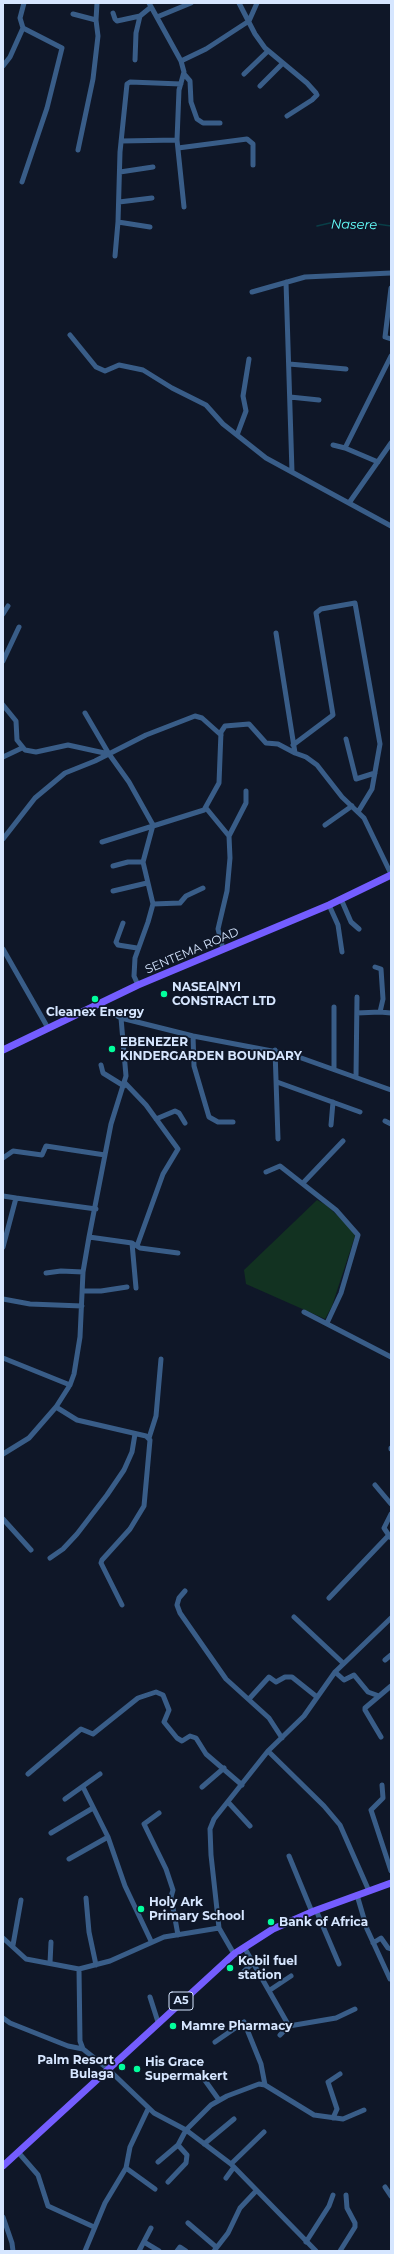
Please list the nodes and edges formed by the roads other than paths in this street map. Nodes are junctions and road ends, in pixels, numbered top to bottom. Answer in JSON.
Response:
{"nodes":[{"id":1,"x":24,"y":3,"type":"edge"},
{"id":2,"x":97,"y":3,"type":"edge"},
{"id":3,"x":191,"y":3,"type":"edge"},
{"id":4,"x":239,"y":3,"type":"edge"},
{"id":5,"x":257,"y":3,"type":"edge"},
{"id":6,"x":150,"y":5,"type":"edge"},
{"id":7,"x":113,"y":13,"type":"dead end"},
{"id":8,"x":73,"y":14,"type":"dead end"},
{"id":9,"x":140,"y":16,"type":"junction"},
{"id":10,"x":157,"y":17,"type":"junction"},
{"id":11,"x":96,"y":20,"type":"junction"},
{"id":12,"x":249,"y":21,"type":"junction"},
{"id":13,"x":23,"y":28,"type":"junction"},
{"id":14,"x":268,"y":51,"type":"junction"},
{"id":15,"x":135,"y":60,"type":"dead end"},
{"id":16,"x":180,"y":61,"type":"junction"},
{"id":17,"x":282,"y":64,"type":"junction"},
{"id":18,"x":3,"y":66,"type":"edge"},
{"id":19,"x":184,"y":74,"type":"junction"},
{"id":20,"x":244,"y":74,"type":"dead end"},
{"id":21,"x":180,"y":84,"type":"junction"},
{"id":22,"x":260,"y":86,"type":"dead end"},
{"id":23,"x":287,"y":116,"type":"dead end"},
{"id":24,"x":220,"y":123,"type":"dead end"},
{"id":25,"x":178,"y":140,"type":"junction"},
{"id":26,"x":122,"y":141,"type":"junction"},
{"id":27,"x":178,"y":148,"type":"junction"},
{"id":28,"x":78,"y":150,"type":"dead end"},
{"id":29,"x":253,"y":165,"type":"dead end"},
{"id":30,"x":154,"y":167,"type":"dead end"},
{"id":31,"x":120,"y":172,"type":"junction"},
{"id":32,"x":22,"y":182,"type":"dead end"},
{"id":33,"x":152,"y":198,"type":"dead end"},
{"id":34,"x":119,"y":202,"type":"junction"},
{"id":35,"x":184,"y":207,"type":"dead end"},
{"id":36,"x":118,"y":222,"type":"junction"},
{"id":37,"x":150,"y":227,"type":"dead end"},
{"id":38,"x":115,"y":256,"type":"dead end"},
{"id":39,"x":391,"y":273,"type":"edge"},
{"id":40,"x":286,"y":282,"type":"junction"},
{"id":41,"x":391,"y":288,"type":"edge"},
{"id":42,"x":252,"y":292,"type":"dead end"},
{"id":43,"x":70,"y":335,"type":"dead end"},
{"id":44,"x":391,"y":339,"type":"edge"},
{"id":45,"x":391,"y":356,"type":"edge"},
{"id":46,"x":249,"y":359,"type":"dead end"},
{"id":47,"x":289,"y":364,"type":"junction"},
{"id":48,"x":346,"y":369,"type":"dead end"},
{"id":49,"x":290,"y":397,"type":"junction"},
{"id":50,"x":319,"y":400,"type":"dead end"},
{"id":51,"x":237,"y":435,"type":"junction"},
{"id":52,"x":391,"y":443,"type":"edge"},
{"id":53,"x":333,"y":446,"type":"dead end"},
{"id":54,"x":345,"y":448,"type":"junction"},
{"id":55,"x":378,"y":462,"type":"junction"},
{"id":56,"x":292,"y":472,"type":"junction"},
{"id":57,"x":349,"y":503,"type":"junction"},
{"id":58,"x":391,"y":526,"type":"edge"},
{"id":59,"x":8,"y":606,"type":"dead end"},
{"id":60,"x":3,"y":614,"type":"edge"},
{"id":61,"x":19,"y":627,"type":"dead end"},
{"id":62,"x":276,"y":633,"type":"dead end"},
{"id":63,"x":3,"y":661,"type":"edge"},
{"id":64,"x":3,"y":705,"type":"edge"},
{"id":65,"x":85,"y":713,"type":"dead end"},
{"id":66,"x":221,"y":734,"type":"junction"},
{"id":67,"x":346,"y":739,"type":"dead end"},
{"id":68,"x":293,"y":745,"type":"junction"},
{"id":69,"x":22,"y":748,"type":"junction"},
{"id":70,"x":295,"y":752,"type":"junction"},
{"id":71,"x":109,"y":754,"type":"junction"},
{"id":72,"x":3,"y":757,"type":"edge"},
{"id":73,"x":375,"y":773,"type":"junction"},
{"id":74,"x":246,"y":791,"type":"dead end"},
{"id":75,"x":352,"y":806,"type":"junction"},
{"id":76,"x":206,"y":808,"type":"junction"},
{"id":77,"x":358,"y":812,"type":"junction"},
{"id":78,"x":153,"y":824,"type":"junction"},
{"id":79,"x":325,"y":825,"type":"dead end"},
{"id":80,"x":229,"y":836,"type":"junction"},
{"id":81,"x":3,"y":839,"type":"edge"},
{"id":82,"x":102,"y":842,"type":"dead end"},
{"id":83,"x":143,"y":862,"type":"junction"},
{"id":84,"x":113,"y":866,"type":"dead end"},
{"id":85,"x":391,"y":874,"type":"edge"},
{"id":86,"x":148,"y":883,"type":"junction"},
{"id":87,"x":203,"y":888,"type":"dead end"},
{"id":88,"x":113,"y":891,"type":"dead end"},
{"id":89,"x":340,"y":899,"type":"junction"},
{"id":90,"x":153,"y":904,"type":"junction"},
{"id":91,"x":329,"y":905,"type":"junction"},
{"id":92,"x":123,"y":924,"type":"dead end"},
{"id":93,"x":359,"y":929,"type":"dead end"},
{"id":94,"x":137,"y":948,"type":"junction"},
{"id":95,"x":3,"y":949,"type":"edge"},
{"id":96,"x":224,"y":949,"type":"junction"},
{"id":97,"x":342,"y":952,"type":"dead end"},
{"id":98,"x":375,"y":967,"type":"dead end"},
{"id":99,"x":138,"y":985,"type":"junction"},
{"id":100,"x":357,"y":997,"type":"dead end"},
{"id":101,"x":97,"y":1004,"type":"junction"},
{"id":102,"x":334,"y":1007,"type":"dead end"},
{"id":103,"x":380,"y":1012,"type":"junction"},
{"id":104,"x":357,"y":1013,"type":"junction"},
{"id":105,"x":391,"y":1013,"type":"edge"},
{"id":106,"x":121,"y":1018,"type":"junction"},
{"id":107,"x":48,"y":1028,"type":"junction"},
{"id":108,"x":193,"y":1036,"type":"junction"},
{"id":109,"x":3,"y":1050,"type":"edge"},
{"id":110,"x":275,"y":1050,"type":"junction"},
{"id":111,"x":101,"y":1065,"type":"dead end"},
{"id":112,"x":334,"y":1069,"type":"junction"},
{"id":113,"x":356,"y":1076,"type":"junction"},
{"id":114,"x":276,"y":1082,"type":"junction"},
{"id":115,"x":124,"y":1084,"type":"junction"},
{"id":116,"x":391,"y":1090,"type":"edge"},
{"id":117,"x":334,"y":1102,"type":"junction"},
{"id":118,"x":360,"y":1112,"type":"dead end"},
{"id":119,"x":156,"y":1119,"type":"junction"},
{"id":120,"x":385,"y":1121,"type":"dead end"},
{"id":121,"x":233,"y":1122,"type":"dead end"},
{"id":122,"x":185,"y":1123,"type":"dead end"},
{"id":123,"x":391,"y":1124,"type":"edge"},
{"id":124,"x":330,"y":1126,"type":"dead end"},
{"id":125,"x":278,"y":1139,"type":"dead end"},
{"id":126,"x":343,"y":1140,"type":"dead end"},
{"id":127,"x":105,"y":1155,"type":"junction"},
{"id":128,"x":3,"y":1158,"type":"edge"},
{"id":129,"x":266,"y":1172,"type":"dead end"},
{"id":130,"x":303,"y":1183,"type":"junction"},
{"id":131,"x":3,"y":1196,"type":"edge"},
{"id":132,"x":16,"y":1198,"type":"junction"},
{"id":133,"x":96,"y":1209,"type":"junction"},
{"id":134,"x":89,"y":1237,"type":"junction"},
{"id":135,"x":135,"y":1245,"type":"junction"},
{"id":136,"x":3,"y":1247,"type":"edge"},
{"id":137,"x":178,"y":1253,"type":"dead end"},
{"id":138,"x":83,"y":1272,"type":"junction"},
{"id":139,"x":46,"y":1273,"type":"dead end"},
{"id":140,"x":127,"y":1287,"type":"dead end"},
{"id":141,"x":136,"y":1288,"type":"dead end"},
{"id":142,"x":83,"y":1291,"type":"junction"},
{"id":143,"x":3,"y":1299,"type":"edge"},
{"id":144,"x":82,"y":1306,"type":"junction"},
{"id":145,"x":304,"y":1312,"type":"dead end"},
{"id":146,"x":327,"y":1323,"type":"junction"},
{"id":147,"x":391,"y":1357,"type":"edge"},
{"id":148,"x":3,"y":1358,"type":"edge"},
{"id":149,"x":161,"y":1359,"type":"dead end"},
{"id":150,"x":70,"y":1385,"type":"junction"},
{"id":151,"x":56,"y":1407,"type":"junction"},
{"id":152,"x":135,"y":1434,"type":"junction"},
{"id":153,"x":149,"y":1438,"type":"junction"},
{"id":154,"x":4,"y":1450,"type":"edge"},
{"id":155,"x":375,"y":1485,"type":"dead end"},
{"id":156,"x":391,"y":1504,"type":"edge"},
{"id":157,"x":391,"y":1514,"type":"edge"},
{"id":158,"x":3,"y":1519,"type":"edge"},
{"id":159,"x":390,"y":1536,"type":"edge"},
{"id":160,"x":31,"y":1550,"type":"dead end"},
{"id":161,"x":50,"y":1558,"type":"dead end"},
{"id":162,"x":185,"y":1591,"type":"dead end"},
{"id":163,"x":328,"y":1598,"type":"dead end"},
{"id":164,"x":122,"y":1605,"type":"dead end"},
{"id":165,"x":294,"y":1617,"type":"dead end"},
{"id":166,"x":391,"y":1618,"type":"edge"},
{"id":167,"x":391,"y":1655,"type":"edge"},
{"id":168,"x":385,"y":1660,"type":"dead end"},
{"id":169,"x":343,"y":1663,"type":"junction"},
{"id":170,"x":335,"y":1672,"type":"junction"},
{"id":171,"x":391,"y":1686,"type":"edge"},
{"id":172,"x":379,"y":1696,"type":"junction"},
{"id":173,"x":317,"y":1697,"type":"junction"},
{"id":174,"x":249,"y":1699,"type":"junction"},
{"id":175,"x":381,"y":1737,"type":"dead end"},
{"id":176,"x":282,"y":1738,"type":"junction"},
{"id":177,"x":268,"y":1751,"type":"junction"},
{"id":178,"x":224,"y":1768,"type":"junction"},
{"id":179,"x":28,"y":1774,"type":"dead end"},
{"id":180,"x":100,"y":1774,"type":"dead end"},
{"id":181,"x":242,"y":1785,"type":"junction"},
{"id":182,"x":382,"y":1785,"type":"dead end"},
{"id":183,"x":83,"y":1787,"type":"junction"},
{"id":184,"x":202,"y":1787,"type":"dead end"},
{"id":185,"x":65,"y":1799,"type":"dead end"},
{"id":186,"x":228,"y":1802,"type":"junction"},
{"id":187,"x":94,"y":1808,"type":"junction"},
{"id":188,"x":159,"y":1813,"type":"dead end"},
{"id":189,"x":250,"y":1826,"type":"dead end"},
{"id":190,"x":51,"y":1833,"type":"dead end"},
{"id":191,"x":108,"y":1837,"type":"junction"},
{"id":192,"x":289,"y":1856,"type":"dead end"},
{"id":193,"x":69,"y":1859,"type":"dead end"},
{"id":194,"x":391,"y":1871,"type":"edge"},
{"id":195,"x":391,"y":1883,"type":"edge"},
{"id":196,"x":369,"y":1891,"type":"junction"},
{"id":197,"x":357,"y":1895,"type":"junction"},
{"id":198,"x":86,"y":1898,"type":"dead end"},
{"id":199,"x":21,"y":1900,"type":"dead end"},
{"id":200,"x":314,"y":1911,"type":"junction"},
{"id":201,"x":219,"y":1928,"type":"junction"},
{"id":202,"x":178,"y":1935,"type":"junction"},
{"id":203,"x":3,"y":1938,"type":"edge"},
{"id":204,"x":151,"y":1941,"type":"junction"},
{"id":205,"x":51,"y":1942,"type":"dead end"},
{"id":206,"x":373,"y":1943,"type":"junction"},
{"id":207,"x":13,"y":1945,"type":"junction"},
{"id":208,"x":244,"y":1947,"type":"junction"},
{"id":209,"x":391,"y":1949,"type":"edge"},
{"id":210,"x":234,"y":1954,"type":"junction"},
{"id":211,"x":50,"y":1963,"type":"junction"},
{"id":212,"x":253,"y":1963,"type":"junction"},
{"id":213,"x":339,"y":1964,"type":"dead end"},
{"id":214,"x":96,"y":1965,"type":"junction"},
{"id":215,"x":79,"y":1969,"type":"junction"},
{"id":216,"x":242,"y":1973,"type":"dead end"},
{"id":217,"x":291,"y":1976,"type":"dead end"},
{"id":218,"x":390,"y":1979,"type":"dead end"},
{"id":219,"x":270,"y":1990,"type":"junction"},
{"id":220,"x":150,"y":1998,"type":"dead end"},
{"id":221,"x":355,"y":2009,"type":"dead end"},
{"id":222,"x":3,"y":2018,"type":"edge"},
{"id":223,"x":158,"y":2022,"type":"junction"},
{"id":224,"x":289,"y":2026,"type":"junction"},
{"id":225,"x":280,"y":2034,"type":"dead end"},
{"id":226,"x":215,"y":2042,"type":"dead end"},
{"id":227,"x":83,"y":2049,"type":"junction"},
{"id":228,"x":108,"y":2069,"type":"junction"},
{"id":229,"x":340,"y":2074,"type":"dead end"},
{"id":230,"x":204,"y":2079,"type":"dead end"},
{"id":231,"x":265,"y":2085,"type":"junction"},
{"id":232,"x":219,"y":2100,"type":"junction"},
{"id":233,"x":148,"y":2109,"type":"junction"},
{"id":234,"x":364,"y":2110,"type":"dead end"},
{"id":235,"x":234,"y":2118,"type":"dead end"},
{"id":236,"x":333,"y":2118,"type":"junction"},
{"id":237,"x":186,"y":2130,"type":"junction"},
{"id":238,"x":264,"y":2132,"type":"dead end"},
{"id":239,"x":204,"y":2144,"type":"junction"},
{"id":240,"x":178,"y":2145,"type":"junction"},
{"id":241,"x":18,"y":2152,"type":"junction"},
{"id":242,"x":158,"y":2162,"type":"dead end"},
{"id":243,"x":3,"y":2166,"type":"edge"},
{"id":244,"x":233,"y":2166,"type":"junction"},
{"id":245,"x":126,"y":2168,"type":"junction"},
{"id":246,"x":226,"y":2178,"type":"dead end"},
{"id":247,"x":168,"y":2182,"type":"dead end"},
{"id":248,"x":385,"y":2187,"type":"dead end"},
{"id":249,"x":154,"y":2189,"type":"dead end"},
{"id":250,"x":256,"y":2191,"type":"junction"},
{"id":251,"x":333,"y":2195,"type":"dead end"},
{"id":252,"x":346,"y":2195,"type":"dead end"},
{"id":253,"x":391,"y":2196,"type":"edge"},
{"id":254,"x":3,"y":2218,"type":"edge"},
{"id":255,"x":188,"y":2223,"type":"dead end"},
{"id":256,"x":94,"y":2227,"type":"junction"},
{"id":257,"x":151,"y":2228,"type":"dead end"},
{"id":258,"x":144,"y":2242,"type":"junction"},
{"id":259,"x":306,"y":2242,"type":"junction"},
{"id":260,"x":215,"y":2249,"type":"edge"},
{"id":261,"x":13,"y":2251,"type":"edge"},
{"id":262,"x":85,"y":2251,"type":"edge"},
{"id":263,"x":139,"y":2251,"type":"edge"},
{"id":264,"x":159,"y":2251,"type":"edge"},
{"id":265,"x":177,"y":2251,"type":"edge"},
{"id":266,"x":186,"y":2251,"type":"edge"},
{"id":267,"x":316,"y":2251,"type":"edge"},
{"id":268,"x":340,"y":2251,"type":"edge"}],
"edges":[{"from":1,"to":13,"type":"street"},
{"from":2,"to":11,"type":"street"},
{"from":3,"to":10,"type":"street"},
{"from":4,"to":12,"type":"street"},
{"from":5,"to":12,"type":"street"},
{"from":6,"to":9,"type":"street"},
{"from":6,"to":10,"type":"street"},
{"from":7,"to":9,"type":"street"},
{"from":8,"to":11,"type":"street"},
{"from":9,"to":15,"type":"street"},
{"from":10,"to":16,"type":"street"},
{"from":11,"to":28,"type":"street"},
{"from":12,"to":14,"type":"street"},
{"from":12,"to":16,"type":"street"},
{"from":13,"to":18,"type":"street"},
{"from":13,"to":32,"type":"street"},
{"from":14,"to":17,"type":"street"},
{"from":14,"to":20,"type":"street"},
{"from":16,"to":19,"type":"street"},
{"from":17,"to":22,"type":"street"},
{"from":17,"to":23,"type":"street"},
{"from":19,"to":21,"type":"street"},
{"from":19,"to":24,"type":"street"},
{"from":21,"to":25,"type":"street"},
{"from":21,"to":26,"type":"street"},
{"from":25,"to":26,"type":"street"},
{"from":25,"to":27,"type":"street"},
{"from":26,"to":31,"type":"street"},
{"from":27,"to":29,"type":"street"},
{"from":27,"to":35,"type":"street"},
{"from":30,"to":31,"type":"street"},
{"from":31,"to":34,"type":"street"},
{"from":33,"to":34,"type":"street"},
{"from":34,"to":36,"type":"street"},
{"from":36,"to":37,"type":"street"},
{"from":36,"to":38,"type":"street"},
{"from":39,"to":40,"type":"street"},
{"from":40,"to":42,"type":"street"},
{"from":40,"to":47,"type":"street"},
{"from":41,"to":44,"type":"street"},
{"from":43,"to":51,"type":"street"},
{"from":45,"to":54,"type":"street"},
{"from":46,"to":51,"type":"street"},
{"from":47,"to":48,"type":"street"},
{"from":47,"to":49,"type":"street"},
{"from":49,"to":50,"type":"street"},
{"from":49,"to":56,"type":"street"},
{"from":51,"to":56,"type":"street"},
{"from":52,"to":55,"type":"street"},
{"from":53,"to":54,"type":"street"},
{"from":54,"to":55,"type":"street"},
{"from":55,"to":57,"type":"street"},
{"from":56,"to":57,"type":"street"},
{"from":57,"to":58,"type":"street"},
{"from":59,"to":60,"type":"street"},
{"from":61,"to":63,"type":"street"},
{"from":62,"to":68,"type":"street"},
{"from":64,"to":69,"type":"street"},
{"from":65,"to":71,"type":"street"},
{"from":66,"to":70,"type":"street"},
{"from":66,"to":71,"type":"street"},
{"from":66,"to":76,"type":"street"},
{"from":67,"to":73,"type":"street"},
{"from":68,"to":70,"type":"street"},
{"from":68,"to":73,"type":"street"},
{"from":69,"to":71,"type":"street"},
{"from":69,"to":72,"type":"street"},
{"from":70,"to":75,"type":"street"},
{"from":71,"to":78,"type":"street"},
{"from":71,"to":81,"type":"street"},
{"from":73,"to":77,"type":"street"},
{"from":74,"to":80,"type":"street"},
{"from":75,"to":77,"type":"street"},
{"from":75,"to":79,"type":"street"},
{"from":76,"to":78,"type":"street"},
{"from":76,"to":80,"type":"street"},
{"from":77,"to":85,"type":"street"},
{"from":78,"to":82,"type":"street"},
{"from":78,"to":83,"type":"street"},
{"from":80,"to":96,"type":"street"},
{"from":83,"to":84,"type":"street"},
{"from":83,"to":86,"type":"street"},
{"from":85,"to":89,"type":"main road","name":"SENTEMA ROAD"},
{"from":86,"to":88,"type":"street"},
{"from":86,"to":90,"type":"street"},
{"from":87,"to":90,"type":"street"},
{"from":89,"to":91,"type":"main road","name":"SENTEMA ROAD"},
{"from":89,"to":93,"type":"street"},
{"from":90,"to":94,"type":"street"},
{"from":91,"to":96,"type":"main road","name":"SENTEMA ROAD"},
{"from":91,"to":97,"type":"street"},
{"from":92,"to":94,"type":"street"},
{"from":94,"to":99,"type":"street"},
{"from":95,"to":107,"type":"street"},
{"from":96,"to":99,"type":"main road","name":"SENTEMA ROAD"},
{"from":98,"to":103,"type":"street"},
{"from":99,"to":101,"type":"main road","name":"SENTEMA ROAD"},
{"from":100,"to":104,"type":"street"},
{"from":101,"to":106,"type":"street"},
{"from":101,"to":107,"type":"main road","name":"SENTEMA ROAD"},
{"from":102,"to":112,"type":"street"},
{"from":103,"to":104,"type":"street"},
{"from":103,"to":105,"type":"street"},
{"from":104,"to":113,"type":"street"},
{"from":106,"to":108,"type":"street"},
{"from":106,"to":115,"type":"street"},
{"from":107,"to":109,"type":"main road","name":"SENTEMA ROAD"},
{"from":108,"to":110,"type":"street"},
{"from":108,"to":121,"type":"street"},
{"from":110,"to":112,"type":"street"},
{"from":110,"to":114,"type":"street"},
{"from":111,"to":115,"type":"street"},
{"from":112,"to":113,"type":"street"},
{"from":113,"to":116,"type":"street"},
{"from":114,"to":117,"type":"street"},
{"from":114,"to":125,"type":"street"},
{"from":115,"to":119,"type":"street"},
{"from":115,"to":127,"type":"street"},
{"from":117,"to":118,"type":"street"},
{"from":117,"to":124,"type":"street"},
{"from":119,"to":122,"type":"street"},
{"from":119,"to":135,"type":"street"},
{"from":120,"to":123,"type":"street"},
{"from":126,"to":130,"type":"street"},
{"from":127,"to":128,"type":"street"},
{"from":127,"to":133,"type":"street"},
{"from":129,"to":130,"type":"street"},
{"from":130,"to":146,"type":"street"},
{"from":131,"to":132,"type":"street"},
{"from":132,"to":133,"type":"street"},
{"from":132,"to":136,"type":"street"},
{"from":133,"to":134,"type":"street"},
{"from":134,"to":135,"type":"street"},
{"from":134,"to":138,"type":"street"},
{"from":135,"to":137,"type":"street"},
{"from":135,"to":141,"type":"street"},
{"from":138,"to":139,"type":"street"},
{"from":138,"to":142,"type":"street"},
{"from":140,"to":142,"type":"street"},
{"from":142,"to":144,"type":"street"},
{"from":143,"to":144,"type":"street"},
{"from":144,"to":150,"type":"street"},
{"from":145,"to":146,"type":"street"},
{"from":146,"to":147,"type":"street"},
{"from":148,"to":150,"type":"street"},
{"from":149,"to":153,"type":"street"},
{"from":150,"to":151,"type":"street"},
{"from":151,"to":152,"type":"street"},
{"from":151,"to":154,"type":"street"},
{"from":152,"to":153,"type":"street"},
{"from":152,"to":161,"type":"street"},
{"from":153,"to":164,"type":"street"},
{"from":155,"to":156,"type":"street"},
{"from":157,"to":159,"type":"street"},
{"from":158,"to":160,"type":"street"},
{"from":159,"to":163,"type":"street"},
{"from":162,"to":174,"type":"street"},
{"from":165,"to":169,"type":"street"},
{"from":166,"to":169,"type":"street"},
{"from":167,"to":168,"type":"street"},
{"from":169,"to":170,"type":"street"},
{"from":170,"to":172,"type":"street"},
{"from":170,"to":173,"type":"street"},
{"from":171,"to":172,"type":"street"},
{"from":172,"to":175,"type":"street"},
{"from":173,"to":174,"type":"street"},
{"from":173,"to":176,"type":"street"},
{"from":174,"to":176,"type":"street"},
{"from":176,"to":177,"type":"street"},
{"from":177,"to":181,"type":"street"},
{"from":177,"to":196,"type":"street"},
{"from":178,"to":179,"type":"street"},
{"from":178,"to":181,"type":"street"},
{"from":178,"to":184,"type":"street"},
{"from":180,"to":183,"type":"street"},
{"from":181,"to":186,"type":"street"},
{"from":182,"to":194,"type":"street"},
{"from":183,"to":185,"type":"street"},
{"from":183,"to":187,"type":"street"},
{"from":186,"to":189,"type":"street"},
{"from":186,"to":201,"type":"street"},
{"from":187,"to":190,"type":"street"},
{"from":187,"to":191,"type":"street"},
{"from":188,"to":202,"type":"street"},
{"from":191,"to":193,"type":"street"},
{"from":191,"to":204,"type":"street"},
{"from":192,"to":200,"type":"street"},
{"from":195,"to":196,"type":"main road","number":"A5"},
{"from":196,"to":197,"type":"main road","number":"A5"},
{"from":197,"to":200,"type":"main road","number":"A5"},
{"from":197,"to":206,"type":"street"},
{"from":198,"to":214,"type":"street"},
{"from":199,"to":207,"type":"street"},
{"from":200,"to":208,"type":"main road","number":"A5"},
{"from":200,"to":213,"type":"street"},
{"from":201,"to":202,"type":"street"},
{"from":201,"to":210,"type":"street"},
{"from":202,"to":204,"type":"street"},
{"from":203,"to":207,"type":"street"},
{"from":204,"to":214,"type":"street"},
{"from":205,"to":211,"type":"street"},
{"from":206,"to":209,"type":"street"},
{"from":206,"to":218,"type":"street"},
{"from":207,"to":211,"type":"street"},
{"from":208,"to":210,"type":"main road","number":"A5"},
{"from":208,"to":212,"type":"street"},
{"from":210,"to":223,"type":"main road","number":"A5"},
{"from":211,"to":215,"type":"street"},
{"from":212,"to":216,"type":"street"},
{"from":212,"to":219,"type":"street"},
{"from":214,"to":215,"type":"street"},
{"from":215,"to":227,"type":"street"},
{"from":217,"to":219,"type":"street"},
{"from":219,"to":224,"type":"street"},
{"from":220,"to":223,"type":"street"},
{"from":221,"to":224,"type":"street"},
{"from":222,"to":227,"type":"street"},
{"from":223,"to":228,"type":"main road","number":"A5"},
{"from":224,"to":225,"type":"street"},
{"from":226,"to":231,"type":"street"},
{"from":227,"to":228,"type":"street"},
{"from":228,"to":233,"type":"street"},
{"from":228,"to":241,"type":"main road","number":"A5"},
{"from":229,"to":236,"type":"street"},
{"from":230,"to":232,"type":"street"},
{"from":231,"to":232,"type":"street"},
{"from":231,"to":236,"type":"street"},
{"from":232,"to":237,"type":"street"},
{"from":233,"to":237,"type":"street"},
{"from":233,"to":245,"type":"street"},
{"from":234,"to":236,"type":"street"},
{"from":235,"to":239,"type":"street"},
{"from":237,"to":239,"type":"street"},
{"from":237,"to":240,"type":"street"},
{"from":238,"to":244,"type":"street"},
{"from":239,"to":244,"type":"street"},
{"from":240,"to":242,"type":"street"},
{"from":240,"to":247,"type":"street"},
{"from":241,"to":243,"type":"main road","number":"A5"},
{"from":241,"to":256,"type":"street"},
{"from":244,"to":246,"type":"street"},
{"from":244,"to":250,"type":"street"},
{"from":245,"to":249,"type":"street"},
{"from":245,"to":256,"type":"street"},
{"from":248,"to":253,"type":"street"},
{"from":250,"to":259,"type":"street"},
{"from":250,"to":260,"type":"street"},
{"from":251,"to":259,"type":"street"},
{"from":252,"to":268,"type":"street"},
{"from":254,"to":261,"type":"street"},
{"from":255,"to":260,"type":"street"},
{"from":256,"to":262,"type":"street"},
{"from":257,"to":258,"type":"street"},
{"from":258,"to":263,"type":"street"},
{"from":258,"to":264,"type":"street"},
{"from":259,"to":267,"type":"street"},
{"from":265,"to":266,"type":"street"}]}
